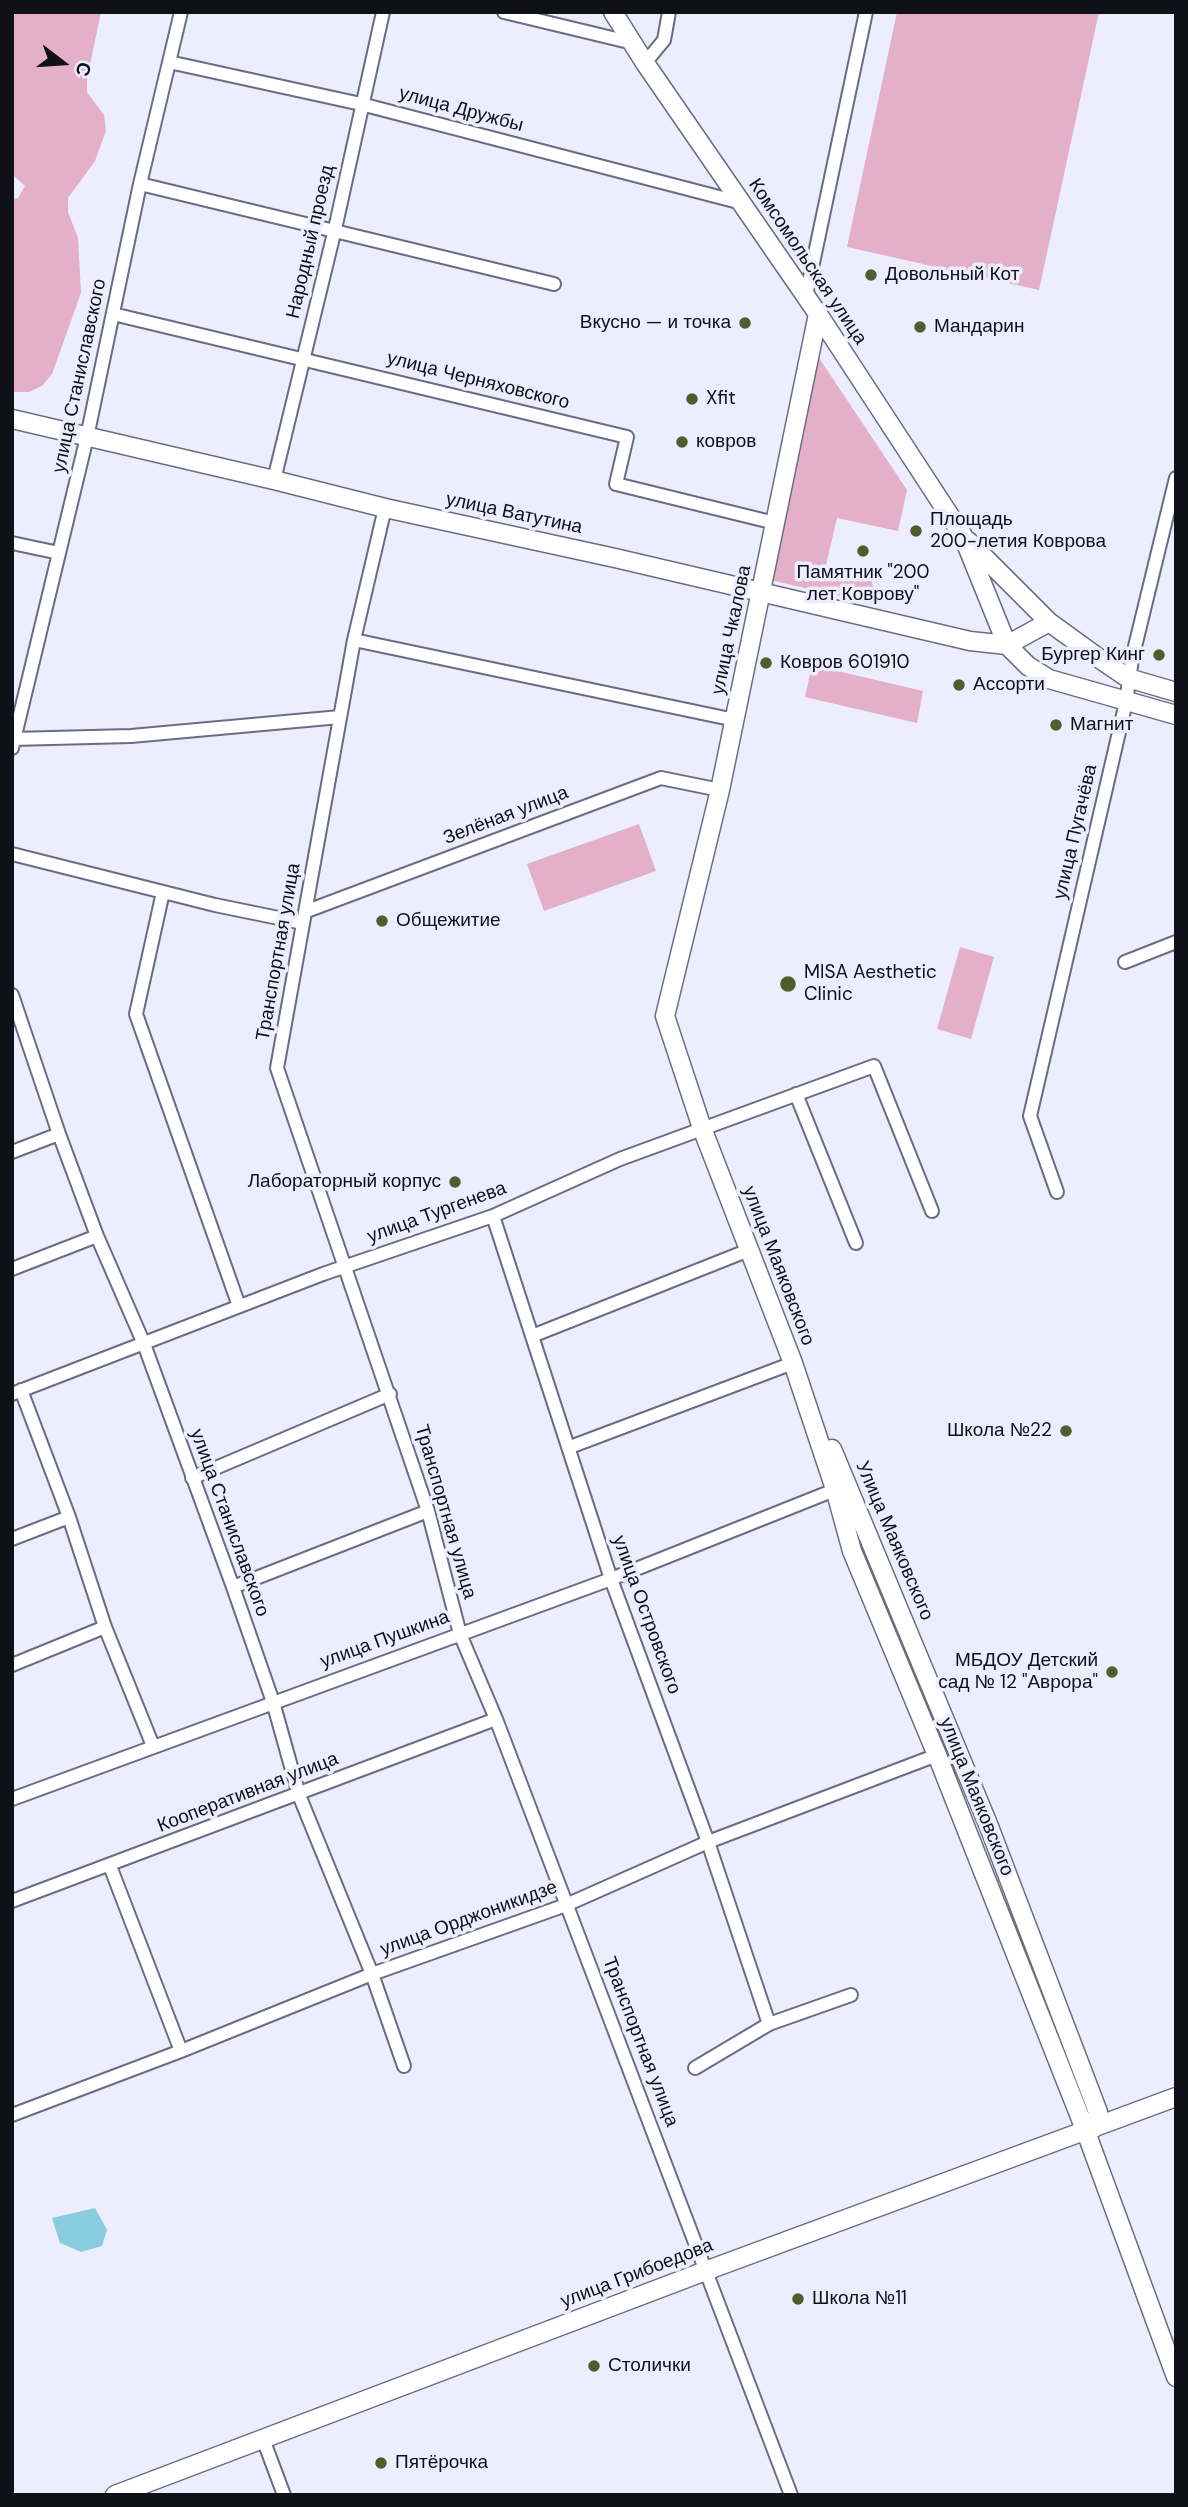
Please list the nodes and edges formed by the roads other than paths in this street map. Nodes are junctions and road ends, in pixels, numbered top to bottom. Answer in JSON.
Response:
{"nodes":[{"id":1,"x":181,"y":12,"type":"edge"},
{"id":2,"x":383,"y":12,"type":"edge"},
{"id":3,"x":504,"y":12,"type":"edge"},
{"id":4,"x":613,"y":12,"type":"edge"},
{"id":5,"x":669,"y":12,"type":"edge"},
{"id":6,"x":866,"y":12,"type":"edge"},
{"id":7,"x":633,"y":43,"type":"junction"},
{"id":8,"x":169,"y":62,"type":"junction"},
{"id":9,"x":645,"y":63,"type":"junction"},
{"id":10,"x":362,"y":104,"type":"junction"},
{"id":11,"x":140,"y":184,"type":"junction"},
{"id":12,"x":742,"y":203,"type":"junction"},
{"id":13,"x":335,"y":229,"type":"junction"},
{"id":14,"x":554,"y":284,"type":"dead end"},
{"id":15,"x":806,"y":296,"type":"junction"},
{"id":16,"x":113,"y":314,"type":"junction"},
{"id":17,"x":818,"y":314,"type":"junction"},
{"id":18,"x":304,"y":358,"type":"junction"},
{"id":19,"x":12,"y":419,"type":"edge"},
{"id":20,"x":88,"y":437,"type":"junction"},
{"id":21,"x":1176,"y":478,"type":"edge"},
{"id":22,"x":274,"y":480,"type":"junction"},
{"id":23,"x":385,"y":508,"type":"junction"},
{"id":24,"x":775,"y":523,"type":"junction"},
{"id":25,"x":963,"y":536,"type":"junction"},
{"id":26,"x":12,"y":543,"type":"edge"},
{"id":27,"x":59,"y":553,"type":"junction"},
{"id":28,"x":761,"y":592,"type":"junction"},
{"id":29,"x":1049,"y":621,"type":"junction"},
{"id":30,"x":354,"y":640,"type":"junction"},
{"id":31,"x":1007,"y":645,"type":"junction"},
{"id":32,"x":1128,"y":678,"type":"junction"},
{"id":33,"x":1176,"y":692,"type":"edge"},
{"id":34,"x":1126,"y":702,"type":"junction"},
{"id":35,"x":1176,"y":715,"type":"edge"},
{"id":36,"x":340,"y":717,"type":"junction"},
{"id":37,"x":735,"y":720,"type":"junction"},
{"id":38,"x":13,"y":742,"type":"edge"},
{"id":39,"x":720,"y":790,"type":"junction"},
{"id":40,"x":12,"y":854,"type":"edge"},
{"id":41,"x":163,"y":892,"type":"junction"},
{"id":42,"x":305,"y":917,"type":"junction"},
{"id":43,"x":1176,"y":942,"type":"edge"},
{"id":44,"x":681,"y":953,"type":"joint"},
{"id":45,"x":1125,"y":962,"type":"dead end"},
{"id":46,"x":12,"y":995,"type":"edge"},
{"id":47,"x":18,"y":1034,"type":"edge"},
{"id":48,"x":796,"y":1094,"type":"junction"},
{"id":49,"x":702,"y":1128,"type":"junction"},
{"id":50,"x":59,"y":1133,"type":"junction"},
{"id":51,"x":12,"y":1152,"type":"edge"},
{"id":52,"x":1057,"y":1192,"type":"dead end"},
{"id":53,"x":932,"y":1210,"type":"dead end"},
{"id":54,"x":493,"y":1216,"type":"junction"},
{"id":55,"x":97,"y":1236,"type":"junction"},
{"id":56,"x":856,"y":1243,"type":"dead end"},
{"id":57,"x":749,"y":1250,"type":"junction"},
{"id":58,"x":346,"y":1266,"type":"junction"},
{"id":59,"x":12,"y":1269,"type":"edge"},
{"id":60,"x":239,"y":1306,"type":"junction"},
{"id":61,"x":532,"y":1336,"type":"junction"},
{"id":62,"x":144,"y":1344,"type":"junction"},
{"id":63,"x":793,"y":1363,"type":"junction"},
{"id":64,"x":16,"y":1392,"type":"edge"},
{"id":65,"x":390,"y":1394,"type":"junction"},
{"id":66,"x":570,"y":1447,"type":"junction"},
{"id":67,"x":192,"y":1478,"type":"junction"},
{"id":68,"x":842,"y":1487,"type":"junction"},
{"id":69,"x":428,"y":1511,"type":"junction"},
{"id":70,"x":69,"y":1517,"type":"junction"},
{"id":71,"x":12,"y":1539,"type":"edge"},
{"id":72,"x":611,"y":1579,"type":"junction"},
{"id":73,"x":233,"y":1587,"type":"junction"},
{"id":74,"x":105,"y":1627,"type":"junction"},
{"id":75,"x":460,"y":1634,"type":"junction"},
{"id":76,"x":12,"y":1665,"type":"edge"},
{"id":77,"x":273,"y":1702,"type":"junction"},
{"id":78,"x":496,"y":1720,"type":"junction"},
{"id":79,"x":153,"y":1746,"type":"junction"},
{"id":80,"x":937,"y":1755,"type":"junction"},
{"id":81,"x":299,"y":1795,"type":"junction"},
{"id":82,"x":12,"y":1799,"type":"edge"},
{"id":83,"x":708,"y":1842,"type":"junction"},
{"id":84,"x":110,"y":1866,"type":"junction"},
{"id":85,"x":12,"y":1901,"type":"edge"},
{"id":86,"x":566,"y":1905,"type":"junction"},
{"id":87,"x":372,"y":1974,"type":"junction"},
{"id":88,"x":851,"y":1995,"type":"dead end"},
{"id":89,"x":769,"y":2024,"type":"junction"},
{"id":90,"x":181,"y":2051,"type":"junction"},
{"id":91,"x":404,"y":2066,"type":"dead end"},
{"id":92,"x":695,"y":2068,"type":"dead end"},
{"id":93,"x":1176,"y":2097,"type":"edge"},
{"id":94,"x":12,"y":2115,"type":"edge"},
{"id":95,"x":1090,"y":2130,"type":"junction"},
{"id":96,"x":708,"y":2270,"type":"junction"},
{"id":97,"x":1176,"y":2376,"type":"edge"},
{"id":98,"x":263,"y":2439,"type":"junction"},
{"id":99,"x":115,"y":2495,"type":"edge"},
{"id":100,"x":284,"y":2495,"type":"edge"},
{"id":101,"x":792,"y":2495,"type":"edge"}],
"edges":[{"from":1,"to":8,"type":"street","name":"улица Станиславского"},
{"from":2,"to":10,"type":"street","name":"Народный проезд"},
{"from":3,"to":7,"type":"street"},
{"from":4,"to":7,"type":"street","name":"Комсомольская улица"},
{"from":5,"to":9,"type":"street"},
{"from":6,"to":15,"type":"street"},
{"from":7,"to":9,"type":"street","name":"Комсомольская улица"},
{"from":8,"to":10,"type":"street","name":"улица Дружбы"},
{"from":8,"to":11,"type":"street","name":"улица Станиславского"},
{"from":9,"to":12,"type":"street","name":"Комсомольская улица"},
{"from":10,"to":12,"type":"street","name":"улица Дружбы"},
{"from":10,"to":13,"type":"street","name":"Народный проезд"},
{"from":11,"to":13,"type":"street"},
{"from":11,"to":16,"type":"street","name":"улица Станиславского"},
{"from":12,"to":15,"type":"street","name":"Комсомольская улица"},
{"from":13,"to":14,"type":"street"},
{"from":13,"to":18,"type":"street","name":"Народный проезд"},
{"from":15,"to":17,"type":"street","name":"Комсомольская улица"},
{"from":16,"to":18,"type":"street","name":"улица Черняховского"},
{"from":16,"to":20,"type":"street","name":"улица Станиславского"},
{"from":17,"to":24,"type":"street","name":"улица Чкалова"},
{"from":17,"to":25,"type":"street","name":"Комсомольская улица"},
{"from":18,"to":22,"type":"street","name":"Народный проезд"},
{"from":18,"to":24,"type":"street","name":"улица Черняховского"},
{"from":19,"to":20,"type":"street","name":"улица Ватутина"},
{"from":20,"to":22,"type":"street","name":"улица Ватутина"},
{"from":20,"to":27,"type":"street","name":"улица Станиславского"},
{"from":21,"to":32,"type":"street","name":"улица Пугачёва"},
{"from":22,"to":23,"type":"street","name":"улица Ватутина"},
{"from":23,"to":28,"type":"street","name":"улица Ватутина"},
{"from":23,"to":30,"type":"street","name":"Транспортная улица"},
{"from":24,"to":28,"type":"street","name":"улица Чкалова"},
{"from":25,"to":29,"type":"street","name":"Комсомольская улица"},
{"from":25,"to":31,"type":"street","name":"Комсомольская улица"},
{"from":26,"to":27,"type":"street"},
{"from":27,"to":38,"type":"street","name":"улица Станиславского"},
{"from":28,"to":31,"type":"street","name":"улица Ватутина"},
{"from":28,"to":37,"type":"street","name":"улица Чкалова"},
{"from":29,"to":31,"type":"street"},
{"from":29,"to":32,"type":"street","name":"Комсомольская улица"},
{"from":30,"to":36,"type":"street","name":"Транспортная улица"},
{"from":30,"to":37,"type":"street"},
{"from":31,"to":34,"type":"street"},
{"from":32,"to":33,"type":"street","name":"Комсомольская улица"},
{"from":32,"to":34,"type":"street","name":"улица Пугачёва"},
{"from":34,"to":35,"type":"street"},
{"from":34,"to":52,"type":"street","name":"улица Пугачёва"},
{"from":36,"to":38,"type":"street"},
{"from":36,"to":42,"type":"street","name":"Транспортная улица"},
{"from":37,"to":39,"type":"street","name":"улица Чкалова"},
{"from":39,"to":42,"type":"street","name":"Зелёная улица"},
{"from":39,"to":44,"type":"street","name":"улица Чкалова"},
{"from":40,"to":41,"type":"street"},
{"from":41,"to":42,"type":"street"},
{"from":41,"to":60,"type":"street"},
{"from":42,"to":58,"type":"street","name":"Транспортная улица"},
{"from":43,"to":45,"type":"street"},
{"from":44,"to":49,"type":"street","name":"улица Маяковского"},
{"from":46,"to":47,"type":"street","name":"улица Станиславского"},
{"from":47,"to":50,"type":"street","name":"улица Станиславского"},
{"from":48,"to":49,"type":"street","name":"улица Тургенева"},
{"from":48,"to":53,"type":"street","name":"улица Тургенева"},
{"from":48,"to":56,"type":"street"},
{"from":49,"to":54,"type":"street","name":"улица Тургенева"},
{"from":49,"to":57,"type":"street","name":"улица Маяковского"},
{"from":50,"to":51,"type":"street"},
{"from":50,"to":55,"type":"street","name":"улица Станиславского"},
{"from":54,"to":58,"type":"street","name":"улица Тургенева"},
{"from":54,"to":61,"type":"street","name":"улица Островского"},
{"from":55,"to":59,"type":"street"},
{"from":55,"to":62,"type":"street","name":"улица Станиславского"},
{"from":57,"to":61,"type":"street"},
{"from":57,"to":63,"type":"street","name":"улица Маяковского"},
{"from":58,"to":60,"type":"street","name":"улица Тургенева"},
{"from":58,"to":65,"type":"street","name":"Транспортная улица"},
{"from":60,"to":62,"type":"street","name":"улица Тургенева"},
{"from":61,"to":66,"type":"street","name":"улица Островского"},
{"from":62,"to":64,"type":"street","name":"улица Тургенева"},
{"from":62,"to":67,"type":"street","name":"улица Станиславского"},
{"from":63,"to":66,"type":"street"},
{"from":63,"to":68,"type":"street","name":"улица Маяковского"},
{"from":64,"to":70,"type":"street"},
{"from":65,"to":67,"type":"street"},
{"from":65,"to":69,"type":"street","name":"Транспортная улица"},
{"from":66,"to":72,"type":"street","name":"улица Островского"},
{"from":67,"to":73,"type":"street","name":"улица Станиславского"},
{"from":68,"to":72,"type":"street","name":"улица Пушкина"},
{"from":68,"to":80,"type":"street","name":"улица Маяковского"},
{"from":68,"to":95,"type":"street","name":"Улица Маяковского"},
{"from":69,"to":73,"type":"street"},
{"from":69,"to":75,"type":"street","name":"Транспортная улица"},
{"from":70,"to":71,"type":"street"},
{"from":70,"to":74,"type":"street"},
{"from":72,"to":75,"type":"street","name":"улица Пушкина"},
{"from":72,"to":83,"type":"street","name":"улица Островского"},
{"from":73,"to":77,"type":"street","name":"улица Станиславского"},
{"from":74,"to":76,"type":"street"},
{"from":74,"to":79,"type":"street"},
{"from":75,"to":77,"type":"street","name":"улица Пушкина"},
{"from":75,"to":78,"type":"street","name":"Транспортная улица"},
{"from":77,"to":79,"type":"street","name":"улица Пушкина"},
{"from":77,"to":81,"type":"street","name":"улица Станиславского"},
{"from":78,"to":81,"type":"street","name":"Кооперативная улица"},
{"from":78,"to":86,"type":"street","name":"Транспортная улица"},
{"from":79,"to":82,"type":"street","name":"улица Пушкина"},
{"from":80,"to":83,"type":"street","name":"улица Орджоникидзе"},
{"from":80,"to":95,"type":"street","name":"улица Маяковского"},
{"from":81,"to":84,"type":"street","name":"Кооперативная улица"},
{"from":81,"to":87,"type":"street","name":"улица Станиславского"},
{"from":83,"to":86,"type":"street","name":"улица Орджоникидзе"},
{"from":83,"to":89,"type":"street","name":"улица Островского"},
{"from":84,"to":85,"type":"street","name":"Кооперативная улица"},
{"from":84,"to":90,"type":"street"},
{"from":86,"to":87,"type":"street","name":"улица Орджоникидзе"},
{"from":86,"to":96,"type":"street","name":"Транспортная улица"},
{"from":87,"to":90,"type":"street","name":"улица Орджоникидзе"},
{"from":87,"to":91,"type":"street","name":"улица Станиславского"},
{"from":88,"to":89,"type":"street"},
{"from":89,"to":92,"type":"street"},
{"from":90,"to":94,"type":"street","name":"улица Орджоникидзе"},
{"from":93,"to":95,"type":"street","name":"улица Грибоедова"},
{"from":95,"to":96,"type":"street","name":"улица Грибоедова"},
{"from":95,"to":97,"type":"street","name":"улица Маяковского"},
{"from":96,"to":98,"type":"street","name":"улица Грибоедова"},
{"from":96,"to":101,"type":"street","name":"Транспортная улица"},
{"from":98,"to":99,"type":"street","name":"улица Грибоедова"},
{"from":98,"to":100,"type":"street"}]}
